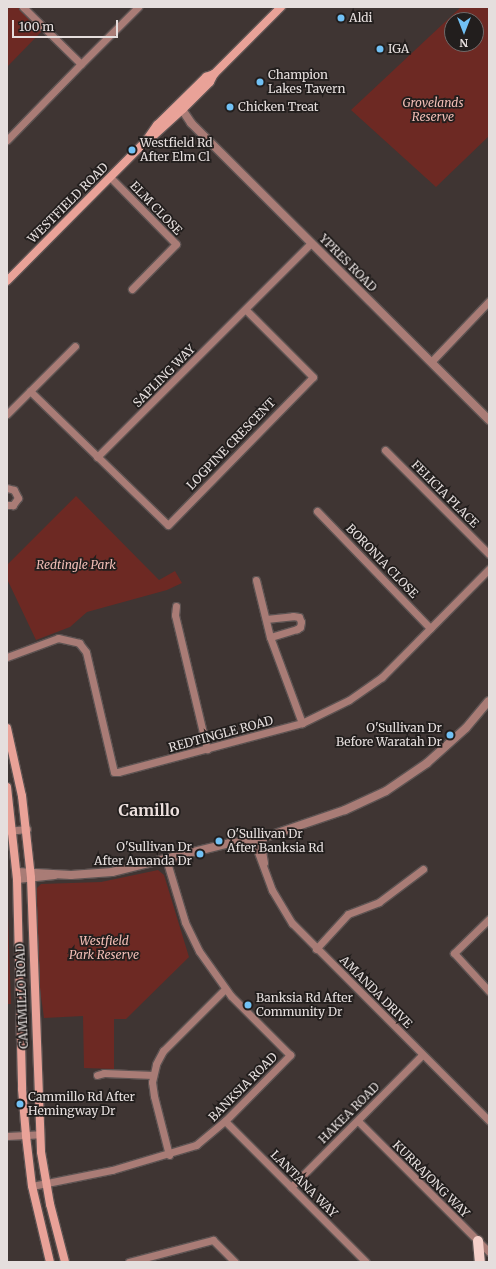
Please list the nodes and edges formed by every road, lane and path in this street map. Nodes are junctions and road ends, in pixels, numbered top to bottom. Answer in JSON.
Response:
{"nodes":[{"id":1,"x":23,"y":7,"type":"edge"},
{"id":2,"x":138,"y":7,"type":"edge"},
{"id":3,"x":281,"y":7,"type":"edge"},
{"id":4,"x":80,"y":64,"type":"junction"},
{"id":5,"x":181,"y":107,"type":"junction"},
{"id":6,"x":174,"y":114,"type":"junction"},
{"id":7,"x":190,"y":123,"type":"junction"},
{"id":8,"x":7,"y":140,"type":"edge"},
{"id":9,"x":110,"y":177,"type":"junction"},
{"id":10,"x":311,"y":243,"type":"junction"},
{"id":11,"x":7,"y":281,"type":"edge"},
{"id":12,"x":132,"y":289,"type":"dead end"},
{"id":13,"x":489,"y":300,"type":"edge"},
{"id":14,"x":246,"y":310,"type":"junction"},
{"id":15,"x":75,"y":346,"type":"dead end"},
{"id":16,"x":431,"y":362,"type":"junction"},
{"id":17,"x":30,"y":391,"type":"junction"},
{"id":18,"x":7,"y":414,"type":"edge"},
{"id":19,"x":489,"y":420,"type":"edge"},
{"id":20,"x":385,"y":450,"type":"dead end"},
{"id":21,"x":97,"y":457,"type":"junction"},
{"id":22,"x":7,"y":488,"type":"edge"},
{"id":23,"x":7,"y":505,"type":"edge"},
{"id":24,"x":317,"y":510,"type":"dead end"},
{"id":25,"x":489,"y":554,"type":"edge"},
{"id":26,"x":489,"y":569,"type":"edge"},
{"id":27,"x":256,"y":580,"type":"dead end"},
{"id":28,"x":176,"y":606,"type":"dead end"},
{"id":29,"x":266,"y":620,"type":"junction"},
{"id":30,"x":430,"y":628,"type":"junction"},
{"id":31,"x":270,"y":636,"type":"junction"},
{"id":32,"x":7,"y":657,"type":"edge"},
{"id":33,"x":488,"y":705,"type":"edge"},
{"id":34,"x":302,"y":723,"type":"junction"},
{"id":35,"x":7,"y":728,"type":"edge"},
{"id":36,"x":207,"y":749,"type":"junction"},
{"id":37,"x":7,"y":787,"type":"edge"},
{"id":38,"x":27,"y":828,"type":"junction"},
{"id":39,"x":10,"y":831,"type":"edge"},
{"id":40,"x":256,"y":837,"type":"junction"},
{"id":41,"x":166,"y":859,"type":"junction"},
{"id":42,"x":423,"y":869,"type":"dead end"},
{"id":43,"x":17,"y":875,"type":"junction"},
{"id":44,"x":31,"y":875,"type":"junction"},
{"id":45,"x":489,"y":919,"type":"edge"},
{"id":46,"x":316,"y":949,"type":"junction"},
{"id":47,"x":225,"y":988,"type":"junction"},
{"id":48,"x":489,"y":991,"type":"edge"},
{"id":49,"x":422,"y":1055,"type":"junction"},
{"id":50,"x":153,"y":1075,"type":"junction"},
{"id":51,"x":97,"y":1076,"type":"dead end"},
{"id":52,"x":225,"y":1121,"type":"junction"},
{"id":53,"x":358,"y":1121,"type":"junction"},
{"id":54,"x":489,"y":1121,"type":"edge"},
{"id":55,"x":40,"y":1134,"type":"junction"},
{"id":56,"x":7,"y":1136,"type":"edge"},
{"id":57,"x":26,"y":1136,"type":"junction"},
{"id":58,"x":169,"y":1155,"type":"junction"},
{"id":59,"x":46,"y":1184,"type":"junction"},
{"id":60,"x":32,"y":1186,"type":"junction"},
{"id":61,"x":291,"y":1186,"type":"junction"},
{"id":62,"x":478,"y":1241,"type":"junction"},
{"id":63,"x":489,"y":1252,"type":"edge"},
{"id":64,"x":50,"y":1262,"type":"edge"},
{"id":65,"x":65,"y":1262,"type":"edge"},
{"id":66,"x":129,"y":1262,"type":"edge"},
{"id":67,"x":235,"y":1262,"type":"edge"},
{"id":68,"x":366,"y":1262,"type":"edge"},
{"id":69,"x":480,"y":1262,"type":"edge"}],
"edges":[{"from":1,"to":4,"type":"street"},
{"from":2,"to":4,"type":"street"},
{"from":3,"to":5,"type":"main road","name":"WESTFIELD ROAD"},
{"from":4,"to":8,"type":"street"},
{"from":5,"to":6,"type":"main road","name":"WESTFIELD ROAD"},
{"from":5,"to":7,"type":"street","name":"YPRES ROAD"},
{"from":6,"to":7,"type":"street","name":"YPRES ROAD"},
{"from":6,"to":9,"type":"main road","name":"WESTFIELD ROAD"},
{"from":7,"to":10,"type":"street","name":"YPRES ROAD"},
{"from":9,"to":11,"type":"main road","name":"WESTFIELD ROAD"},
{"from":9,"to":12,"type":"street","name":"ELM CLOSE"},
{"from":10,"to":14,"type":"street","name":"SAPLING WAY"},
{"from":10,"to":16,"type":"street","name":"YPRES ROAD"},
{"from":13,"to":16,"type":"street"},
{"from":14,"to":21,"type":"street","name":"SAPLING WAY"},
{"from":14,"to":21,"type":"street","name":"LOGPINE CRESCENT"},
{"from":15,"to":17,"type":"street"},
{"from":16,"to":19,"type":"street","name":"YPRES ROAD"},
{"from":17,"to":18,"type":"street"},
{"from":17,"to":21,"type":"street"},
{"from":20,"to":25,"type":"street","name":"FELICIA PLACE"},
{"from":22,"to":23,"type":"street"},
{"from":24,"to":30,"type":"street","name":"BORONIA CLOSE"},
{"from":26,"to":30,"type":"street","name":"REDTINGLE ROAD"},
{"from":27,"to":29,"type":"street"},
{"from":28,"to":36,"type":"street"},
{"from":29,"to":31,"type":"street"},
{"from":29,"to":31,"type":"street"},
{"from":30,"to":34,"type":"street","name":"REDTINGLE ROAD"},
{"from":31,"to":34,"type":"street"},
{"from":32,"to":36,"type":"street","name":"REDTINGLE ROAD"},
{"from":33,"to":40,"type":"street"},
{"from":34,"to":36,"type":"street","name":"REDTINGLE ROAD"},
{"from":35,"to":38,"type":"main road","name":"CAMMILLO ROAD"},
{"from":37,"to":39,"type":"main road","name":"CAMMILLO ROAD"},
{"from":38,"to":39,"type":"street"},
{"from":38,"to":44,"type":"main road","name":"CAMMILLO ROAD"},
{"from":39,"to":43,"type":"main road","name":"CAMMILLO ROAD"},
{"from":40,"to":41,"type":"street"},
{"from":40,"to":46,"type":"street","name":"AMANDA DRIVE"},
{"from":41,"to":44,"type":"street"},
{"from":41,"to":47,"type":"street","name":"BANKSIA ROAD"},
{"from":42,"to":46,"type":"street"},
{"from":43,"to":44,"type":"street"},
{"from":43,"to":57,"type":"main road","name":"CAMMILLO ROAD"},
{"from":44,"to":55,"type":"main road","name":"CAMMILLO ROAD"},
{"from":45,"to":48,"type":"street"},
{"from":46,"to":49,"type":"street","name":"AMANDA DRIVE"},
{"from":47,"to":50,"type":"street"},
{"from":47,"to":52,"type":"street","name":"BANKSIA ROAD"},
{"from":49,"to":53,"type":"street","name":"HAKEA ROAD"},
{"from":49,"to":54,"type":"street","name":"AMANDA DRIVE"},
{"from":50,"to":51,"type":"street"},
{"from":50,"to":58,"type":"street"},
{"from":52,"to":58,"type":"street","name":"BANKSIA ROAD"},
{"from":52,"to":61,"type":"street","name":"LANTANA WAY"},
{"from":53,"to":61,"type":"street","name":"HAKEA ROAD"},
{"from":53,"to":62,"type":"street","name":"KURRAJONG WAY"},
{"from":55,"to":57,"type":"street"},
{"from":55,"to":59,"type":"main road","name":"CAMMILLO ROAD"},
{"from":56,"to":57,"type":"street"},
{"from":57,"to":60,"type":"main road","name":"CAMMILLO ROAD"},
{"from":58,"to":59,"type":"street","name":"BANKSIA ROAD"},
{"from":59,"to":60,"type":"street","name":"BANKSIA ROAD"},
{"from":59,"to":65,"type":"main road","name":"CAMMILLO ROAD"},
{"from":60,"to":64,"type":"main road","name":"CAMMILLO ROAD"},
{"from":61,"to":68,"type":"street","name":"LANTANA WAY"},
{"from":62,"to":63,"type":"street","name":"KURRAJONG WAY"},
{"from":62,"to":69,"type":"main road"},
{"from":66,"to":67,"type":"street"}]}
